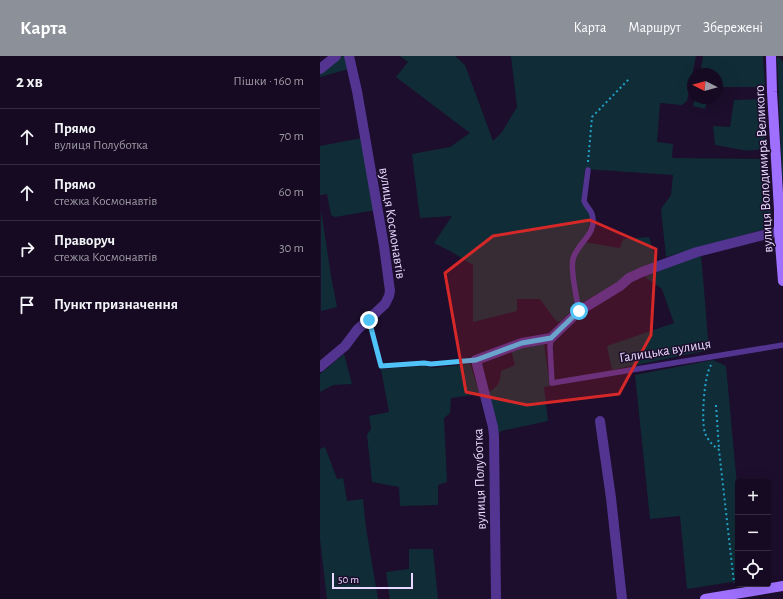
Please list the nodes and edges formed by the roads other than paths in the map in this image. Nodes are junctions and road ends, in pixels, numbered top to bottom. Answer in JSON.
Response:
{"nodes":[{"id":1,"x":336,"y":56,"type":"edge"},
{"id":2,"x":349,"y":56,"type":"edge"},
{"id":3,"x":771,"y":56,"type":"edge"},
{"id":4,"x":320,"y":69,"type":"edge"},
{"id":5,"x":588,"y":170,"type":"road end"},
{"id":6,"x":781,"y":210,"type":"edge"},
{"id":7,"x":779,"y":231,"type":"junction"},
{"id":8,"x":783,"y":281,"type":"edge"},
{"id":9,"x":579,"y":311,"type":"junction"},
{"id":10,"x":551,"y":338,"type":"junction"},
{"id":11,"x":783,"y":345,"type":"edge"},
{"id":12,"x":320,"y":367,"type":"edge"},
{"id":13,"x":600,"y":421,"type":"dead end"},
{"id":14,"x":783,"y":586,"type":"edge"},
{"id":15,"x":496,"y":599,"type":"edge"},
{"id":16,"x":622,"y":599,"type":"edge"},
{"id":17,"x":705,"y":599,"type":"edge"}],
"edges":[{"from":1,"to":4,"type":"street"},
{"from":2,"to":12,"type":"street","name":"вулиця Космонавтів"},
{"from":3,"to":6,"type":"main road","name":"вулиця Володимира Великого"},
{"from":5,"to":9,"type":"lane"},
{"from":6,"to":7,"type":"main road","name":"вулиця Володимира Великого"},
{"from":7,"to":8,"type":"main road","name":"вулиця Володимира Великого"},
{"from":7,"to":9,"type":"street"},
{"from":9,"to":10,"type":"street"},
{"from":10,"to":11,"type":"lane","name":"Галицька вулиця"},
{"from":10,"to":15,"type":"street","name":"вулиця Полуботка"},
{"from":13,"to":16,"type":"street"},
{"from":14,"to":17,"type":"main road"}]}
